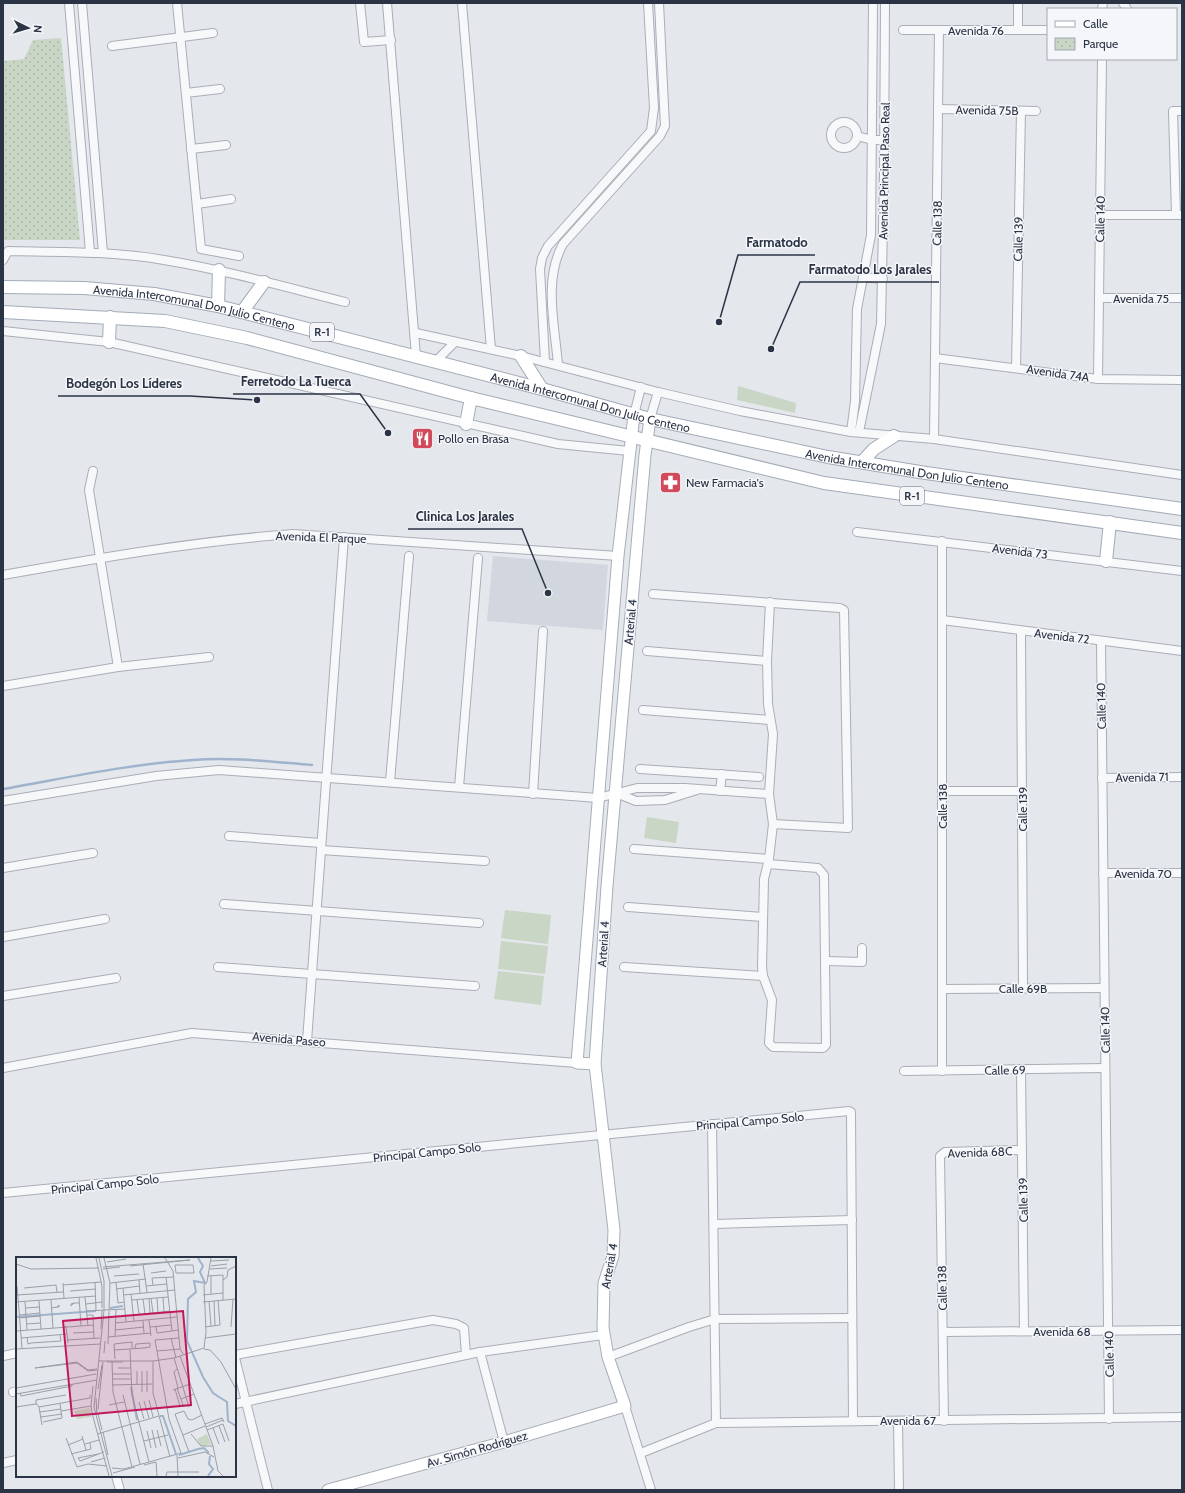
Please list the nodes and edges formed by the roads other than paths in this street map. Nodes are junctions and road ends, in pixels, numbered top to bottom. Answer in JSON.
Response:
{"nodes":[{"id":1,"x":69,"y":3,"type":"edge"},
{"id":2,"x":82,"y":3,"type":"edge"},
{"id":3,"x":177,"y":3,"type":"edge"},
{"id":4,"x":360,"y":3,"type":"edge"},
{"id":5,"x":387,"y":3,"type":"edge"},
{"id":6,"x":462,"y":3,"type":"edge"},
{"id":7,"x":648,"y":3,"type":"edge"},
{"id":8,"x":659,"y":3,"type":"edge"},
{"id":9,"x":873,"y":3,"type":"edge"},
{"id":10,"x":885,"y":3,"type":"edge"},
{"id":11,"x":1018,"y":3,"type":"edge"},
{"id":12,"x":903,"y":30,"type":"dead end"},
{"id":13,"x":939,"y":30,"type":"junction"},
{"id":14,"x":1018,"y":30,"type":"junction"},
{"id":15,"x":1047,"y":30,"type":"edge"},
{"id":16,"x":213,"y":34,"type":"dead end"},
{"id":17,"x":181,"y":37,"type":"junction"},
{"id":18,"x":391,"y":40,"type":"junction"},
{"id":19,"x":86,"y":44,"type":"junction"},
{"id":20,"x":73,"y":46,"type":"junction"},
{"id":21,"x":112,"y":46,"type":"dead end"},
{"id":22,"x":1102,"y":60,"type":"edge"},
{"id":23,"x":220,"y":89,"type":"dead end"},
{"id":24,"x":186,"y":93,"type":"junction"},
{"id":25,"x":938,"y":109,"type":"junction"},
{"id":26,"x":1021,"y":111,"type":"junction"},
{"id":27,"x":1182,"y":111,"type":"edge"},
{"id":28,"x":1036,"y":112,"type":"dead end"},
{"id":29,"x":653,"y":127,"type":"junction"},
{"id":30,"x":663,"y":130,"type":"junction"},
{"id":31,"x":857,"y":136,"type":"dead end"},
{"id":32,"x":872,"y":140,"type":"junction"},
{"id":33,"x":885,"y":140,"type":"junction"},
{"id":34,"x":226,"y":145,"type":"dead end"},
{"id":35,"x":1178,"y":146,"type":"edge"},
{"id":36,"x":191,"y":149,"type":"junction"},
{"id":37,"x":231,"y":200,"type":"dead end"},
{"id":38,"x":197,"y":204,"type":"junction"},
{"id":39,"x":1100,"y":215,"type":"junction"},
{"id":40,"x":1179,"y":215,"type":"edge"},
{"id":41,"x":6,"y":251,"type":"edge"},
{"id":42,"x":90,"y":252,"type":"junction"},
{"id":43,"x":102,"y":253,"type":"junction"},
{"id":44,"x":239,"y":256,"type":"dead end"},
{"id":45,"x":3,"y":260,"type":"edge"},
{"id":46,"x":219,"y":270,"type":"junction"},
{"id":47,"x":863,"y":277,"type":"junction"},
{"id":48,"x":883,"y":279,"type":"junction"},
{"id":49,"x":264,"y":282,"type":"junction"},
{"id":50,"x":3,"y":287,"type":"edge"},
{"id":51,"x":1099,"y":298,"type":"junction"},
{"id":52,"x":1182,"y":298,"type":"edge"},
{"id":53,"x":345,"y":302,"type":"dead end"},
{"id":54,"x":218,"y":306,"type":"junction"},
{"id":55,"x":3,"y":312,"type":"edge"},
{"id":56,"x":242,"y":312,"type":"junction"},
{"id":57,"x":110,"y":317,"type":"junction"},
{"id":58,"x":3,"y":331,"type":"edge"},
{"id":59,"x":416,"y":333,"type":"junction"},
{"id":60,"x":109,"y":342,"type":"junction"},
{"id":61,"x":455,"y":342,"type":"junction"},
{"id":62,"x":491,"y":349,"type":"junction"},
{"id":63,"x":416,"y":356,"type":"junction"},
{"id":64,"x":521,"y":356,"type":"junction"},
{"id":65,"x":935,"y":358,"type":"junction"},
{"id":66,"x":436,"y":361,"type":"junction"},
{"id":67,"x":545,"y":362,"type":"junction"},
{"id":68,"x":558,"y":365,"type":"junction"},
{"id":69,"x":1016,"y":368,"type":"junction"},
{"id":70,"x":1098,"y":379,"type":"junction"},
{"id":71,"x":1182,"y":380,"type":"edge"},
{"id":72,"x":641,"y":387,"type":"junction"},
{"id":73,"x":542,"y":389,"type":"junction"},
{"id":74,"x":658,"y":392,"type":"junction"},
{"id":75,"x":472,"y":398,"type":"junction"},
{"id":76,"x":634,"y":414,"type":"junction"},
{"id":77,"x":650,"y":419,"type":"junction"},
{"id":78,"x":466,"y":424,"type":"junction"},
{"id":79,"x":855,"y":432,"type":"junction"},
{"id":80,"x":894,"y":436,"type":"junction"},
{"id":81,"x":630,"y":438,"type":"junction"},
{"id":82,"x":934,"y":439,"type":"junction"},
{"id":83,"x":646,"y":442,"type":"junction"},
{"id":84,"x":629,"y":451,"type":"junction"},
{"id":85,"x":862,"y":462,"type":"junction"},
{"id":86,"x":93,"y":471,"type":"dead end"},
{"id":87,"x":1182,"y":475,"type":"edge"},
{"id":88,"x":1182,"y":509,"type":"edge"},
{"id":89,"x":1110,"y":522,"type":"junction"},
{"id":90,"x":857,"y":532,"type":"dead end"},
{"id":91,"x":1182,"y":532,"type":"edge"},
{"id":92,"x":344,"y":538,"type":"junction"},
{"id":93,"x":942,"y":541,"type":"junction"},
{"id":94,"x":409,"y":556,"type":"dead end"},
{"id":95,"x":618,"y":556,"type":"junction"},
{"id":96,"x":636,"y":557,"type":"junction"},
{"id":97,"x":99,"y":558,"type":"junction"},
{"id":98,"x":478,"y":558,"type":"dead end"},
{"id":99,"x":1106,"y":561,"type":"junction"},
{"id":100,"x":1182,"y":571,"type":"edge"},
{"id":101,"x":3,"y":575,"type":"edge"},
{"id":102,"x":653,"y":594,"type":"dead end"},
{"id":103,"x":770,"y":602,"type":"junction"},
{"id":104,"x":942,"y":620,"type":"junction"},
{"id":105,"x":543,"y":631,"type":"dead end"},
{"id":106,"x":1021,"y":631,"type":"junction"},
{"id":107,"x":1101,"y":641,"type":"junction"},
{"id":108,"x":646,"y":651,"type":"dead end"},
{"id":109,"x":1182,"y":651,"type":"edge"},
{"id":110,"x":209,"y":657,"type":"dead end"},
{"id":111,"x":767,"y":661,"type":"junction"},
{"id":112,"x":118,"y":667,"type":"junction"},
{"id":113,"x":3,"y":686,"type":"edge"},
{"id":114,"x":643,"y":710,"type":"dead end"},
{"id":115,"x":770,"y":720,"type":"junction"},
{"id":116,"x":640,"y":769,"type":"dead end"},
{"id":117,"x":722,"y":774,"type":"junction"},
{"id":118,"x":326,"y":777,"type":"junction"},
{"id":119,"x":758,"y":777,"type":"dead end"},
{"id":120,"x":1182,"y":777,"type":"edge"},
{"id":121,"x":1102,"y":778,"type":"junction"},
{"id":122,"x":390,"y":782,"type":"junction"},
{"id":123,"x":459,"y":787,"type":"junction"},
{"id":124,"x":697,"y":790,"type":"junction"},
{"id":125,"x":720,"y":791,"type":"junction"},
{"id":126,"x":942,"y":791,"type":"junction"},
{"id":127,"x":1022,"y":791,"type":"junction"},
{"id":128,"x":616,"y":793,"type":"junction"},
{"id":129,"x":532,"y":794,"type":"junction"},
{"id":130,"x":770,"y":794,"type":"junction"},
{"id":131,"x":598,"y":798,"type":"junction"},
{"id":132,"x":3,"y":801,"type":"edge"},
{"id":133,"x":773,"y":824,"type":"junction"},
{"id":134,"x":229,"y":836,"type":"dead end"},
{"id":135,"x":321,"y":846,"type":"junction"},
{"id":136,"x":634,"y":849,"type":"dead end"},
{"id":137,"x":93,"y":852,"type":"dead end"},
{"id":138,"x":485,"y":861,"type":"dead end"},
{"id":139,"x":769,"y":862,"type":"junction"},
{"id":140,"x":3,"y":868,"type":"edge"},
{"id":141,"x":1103,"y":873,"type":"junction"},
{"id":142,"x":1182,"y":873,"type":"edge"},
{"id":143,"x":224,"y":904,"type":"dead end"},
{"id":144,"x":628,"y":907,"type":"dead end"},
{"id":145,"x":316,"y":910,"type":"junction"},
{"id":146,"x":763,"y":917,"type":"junction"},
{"id":147,"x":105,"y":919,"type":"dead end"},
{"id":148,"x":479,"y":923,"type":"dead end"},
{"id":149,"x":3,"y":937,"type":"edge"},
{"id":150,"x":862,"y":948,"type":"dead end"},
{"id":151,"x":826,"y":961,"type":"junction"},
{"id":152,"x":218,"y":967,"type":"dead end"},
{"id":153,"x":624,"y":967,"type":"dead end"},
{"id":154,"x":312,"y":974,"type":"junction"},
{"id":155,"x":763,"y":976,"type":"junction"},
{"id":156,"x":116,"y":978,"type":"dead end"},
{"id":157,"x":475,"y":986,"type":"dead end"},
{"id":158,"x":1023,"y":988,"type":"junction"},
{"id":159,"x":1104,"y":988,"type":"junction"},
{"id":160,"x":942,"y":989,"type":"junction"},
{"id":161,"x":3,"y":996,"type":"edge"},
{"id":162,"x":307,"y":1041,"type":"junction"},
{"id":163,"x":577,"y":1063,"type":"junction"},
{"id":164,"x":595,"y":1064,"type":"junction"},
{"id":165,"x":3,"y":1068,"type":"edge"},
{"id":166,"x":1105,"y":1068,"type":"junction"},
{"id":167,"x":1021,"y":1069,"type":"junction"},
{"id":168,"x":904,"y":1071,"type":"dead end"},
{"id":169,"x":942,"y":1071,"type":"junction"},
{"id":170,"x":712,"y":1124,"type":"junction"},
{"id":171,"x":602,"y":1134,"type":"junction"},
{"id":172,"x":1022,"y":1150,"type":"junction"},
{"id":173,"x":940,"y":1156,"type":"joint"},
{"id":174,"x":3,"y":1193,"type":"edge"},
{"id":175,"x":852,"y":1220,"type":"junction"},
{"id":176,"x":714,"y":1224,"type":"junction"},
{"id":177,"x":852,"y":1318,"type":"junction"},
{"id":178,"x":715,"y":1319,"type":"junction"},
{"id":179,"x":1182,"y":1330,"type":"edge"},
{"id":180,"x":1024,"y":1331,"type":"junction"},
{"id":181,"x":1108,"y":1331,"type":"junction"},
{"id":182,"x":943,"y":1332,"type":"junction"},
{"id":183,"x":603,"y":1335,"type":"junction"},
{"id":184,"x":480,"y":1352,"type":"junction"},
{"id":185,"x":16,"y":1353,"type":"edge"},
{"id":186,"x":466,"y":1355,"type":"junction"},
{"id":187,"x":3,"y":1356,"type":"edge"},
{"id":188,"x":236,"y":1357,"type":"edge"},
{"id":189,"x":608,"y":1358,"type":"junction"},
{"id":190,"x":236,"y":1361,"type":"edge"},
{"id":191,"x":246,"y":1401,"type":"junction"},
{"id":192,"x":236,"y":1404,"type":"edge"},
{"id":193,"x":624,"y":1406,"type":"junction"},
{"id":194,"x":1182,"y":1417,"type":"edge"},
{"id":195,"x":1109,"y":1419,"type":"junction"},
{"id":196,"x":853,"y":1420,"type":"junction"},
{"id":197,"x":944,"y":1420,"type":"junction"},
{"id":198,"x":898,"y":1421,"type":"junction"},
{"id":199,"x":716,"y":1423,"type":"junction"},
{"id":200,"x":504,"y":1442,"type":"junction"},
{"id":201,"x":641,"y":1453,"type":"junction"},
{"id":202,"x":16,"y":1460,"type":"edge"},
{"id":203,"x":3,"y":1463,"type":"edge"},
{"id":204,"x":116,"y":1477,"type":"edge"},
{"id":205,"x":120,"y":1490,"type":"edge"},
{"id":206,"x":268,"y":1490,"type":"edge"},
{"id":207,"x":328,"y":1490,"type":"edge"},
{"id":208,"x":651,"y":1490,"type":"edge"},
{"id":209,"x":899,"y":1490,"type":"edge"}],
"edges":[{"from":1,"to":20,"type":"street"},
{"from":2,"to":19,"type":"street"},
{"from":3,"to":17,"type":"street"},
{"from":4,"to":18,"type":"street"},
{"from":5,"to":18,"type":"street"},
{"from":6,"to":62,"type":"street"},
{"from":7,"to":29,"type":"street"},
{"from":8,"to":30,"type":"street"},
{"from":9,"to":32,"type":"street","name":"Avenida Principal Paso Real"},
{"from":10,"to":33,"type":"street","name":"Avenida Principal Paso Real"},
{"from":11,"to":14,"type":"street"},
{"from":12,"to":13,"type":"street","name":"Avenida 76"},
{"from":13,"to":14,"type":"street","name":"Avenida 76"},
{"from":13,"to":25,"type":"street","name":"Calle 138"},
{"from":14,"to":15,"type":"street","name":"Avenida 76"},
{"from":16,"to":17,"type":"street"},
{"from":17,"to":21,"type":"street"},
{"from":17,"to":24,"type":"street"},
{"from":18,"to":59,"type":"street"},
{"from":19,"to":20,"type":"street"},
{"from":19,"to":43,"type":"street"},
{"from":20,"to":42,"type":"street"},
{"from":22,"to":39,"type":"street","name":"Calle 140"},
{"from":23,"to":24,"type":"street"},
{"from":24,"to":36,"type":"street"},
{"from":25,"to":26,"type":"street","name":"Avenida 75B"},
{"from":25,"to":65,"type":"street","name":"Calle 138"},
{"from":26,"to":28,"type":"street","name":"Avenida 75B"},
{"from":26,"to":69,"type":"street","name":"Calle 139"},
{"from":27,"to":35,"type":"street"},
{"from":29,"to":30,"type":"street"},
{"from":29,"to":67,"type":"street"},
{"from":30,"to":68,"type":"street"},
{"from":31,"to":32,"type":"street"},
{"from":32,"to":33,"type":"street"},
{"from":32,"to":47,"type":"street","name":"Avenida Principal Paso Real"},
{"from":33,"to":48,"type":"street","name":"Avenida Principal Paso Real"},
{"from":34,"to":36,"type":"street"},
{"from":35,"to":40,"type":"street"},
{"from":36,"to":38,"type":"street"},
{"from":37,"to":38,"type":"street"},
{"from":38,"to":44,"type":"street"},
{"from":39,"to":40,"type":"street"},
{"from":39,"to":51,"type":"street","name":"Calle 140"},
{"from":41,"to":42,"type":"street"},
{"from":41,"to":45,"type":"street"},
{"from":42,"to":43,"type":"street"},
{"from":43,"to":46,"type":"street"},
{"from":46,"to":49,"type":"street"},
{"from":46,"to":54,"type":"main road"},
{"from":47,"to":48,"type":"street"},
{"from":47,"to":79,"type":"street","name":"Avenida Principal Paso Real"},
{"from":48,"to":79,"type":"street","name":"Avenida Principal Paso Real"},
{"from":49,"to":53,"type":"street"},
{"from":49,"to":56,"type":"main road"},
{"from":50,"to":54,"type":"main road","name":"Avenida Intercomunal Don Julio Centeno","number":"R-1"},
{"from":51,"to":52,"type":"street","name":"Avenida 75"},
{"from":51,"to":70,"type":"street","name":"Calle 140"},
{"from":54,"to":56,"type":"main road","name":"Avenida Intercomunal Don Julio Centeno","number":"R-1"},
{"from":55,"to":57,"type":"main road","name":"Avenida Intercomunal Don Julio Centeno","number":"R-1"},
{"from":56,"to":63,"type":"main road","name":"Avenida Intercomunal Don Julio Centeno","number":"R-1"},
{"from":57,"to":60,"type":"main road"},
{"from":57,"to":75,"type":"main road","name":"Avenida Intercomunal Don Julio Centeno","number":"R-1"},
{"from":58,"to":60,"type":"street"},
{"from":59,"to":61,"type":"street","name":"Avenida Intercomunal Don Julio Centeno"},
{"from":59,"to":63,"type":"street"},
{"from":60,"to":78,"type":"street"},
{"from":61,"to":62,"type":"street","name":"Avenida Intercomunal Don Julio Centeno"},
{"from":61,"to":66,"type":"street"},
{"from":62,"to":64,"type":"street","name":"Avenida Intercomunal Don Julio Centeno"},
{"from":63,"to":66,"type":"main road","name":"Avenida Intercomunal Don Julio Centeno","number":"R-1"},
{"from":64,"to":67,"type":"street","name":"Avenida Intercomunal Don Julio Centeno"},
{"from":64,"to":73,"type":"main road"},
{"from":65,"to":69,"type":"street","name":"Avenida 74A"},
{"from":65,"to":82,"type":"street","name":"Calle 138"},
{"from":66,"to":73,"type":"main road","name":"Avenida Intercomunal Don Julio Centeno","number":"R-1"},
{"from":67,"to":68,"type":"street","name":"Avenida Intercomunal Don Julio Centeno"},
{"from":68,"to":72,"type":"street","name":"Avenida Intercomunal Don Julio Centeno"},
{"from":69,"to":70,"type":"street","name":"Avenida 74A"},
{"from":70,"to":71,"type":"street","name":"Avenida 74A"},
{"from":72,"to":74,"type":"street","name":"Avenida Intercomunal Don Julio Centeno"},
{"from":72,"to":76,"type":"street","name":"Arterial 4"},
{"from":73,"to":76,"type":"main road","name":"Avenida Intercomunal Don Julio Centeno","number":"R-1"},
{"from":74,"to":77,"type":"street","name":"Arterial 4"},
{"from":74,"to":79,"type":"street","name":"Avenida Intercomunal Don Julio Centeno"},
{"from":75,"to":78,"type":"main road"},
{"from":75,"to":81,"type":"main road","name":"Avenida Intercomunal Don Julio Centeno","number":"R-1"},
{"from":76,"to":77,"type":"main road","name":"Avenida Intercomunal Don Julio Centeno","number":"R-1"},
{"from":76,"to":81,"type":"street","name":"Arterial 4"},
{"from":77,"to":83,"type":"street","name":"Arterial 4"},
{"from":77,"to":85,"type":"main road","name":"Avenida Intercomunal Don Julio Centeno","number":"R-1"},
{"from":78,"to":84,"type":"street"},
{"from":79,"to":80,"type":"street","name":"Avenida Intercomunal Don Julio Centeno"},
{"from":80,"to":82,"type":"street","name":"Avenida Intercomunal Don Julio Centeno"},
{"from":80,"to":85,"type":"main road"},
{"from":81,"to":83,"type":"main road","name":"Avenida Intercomunal Don Julio Centeno","number":"R-1"},
{"from":81,"to":84,"type":"street","name":"Arterial 4"},
{"from":82,"to":87,"type":"street","name":"Avenida Intercomunal Don Julio Centeno"},
{"from":83,"to":89,"type":"main road","name":"Avenida Intercomunal Don Julio Centeno","number":"R-1"},
{"from":83,"to":96,"type":"street","name":"Arterial 4"},
{"from":84,"to":95,"type":"street","name":"Arterial 4"},
{"from":85,"to":88,"type":"main road","name":"Avenida Intercomunal Don Julio Centeno","number":"R-1"},
{"from":86,"to":97,"type":"street"},
{"from":89,"to":91,"type":"main road","name":"Avenida Intercomunal Don Julio Centeno","number":"R-1"},
{"from":89,"to":99,"type":"main road"},
{"from":90,"to":93,"type":"street","name":"Avenida 73"},
{"from":92,"to":95,"type":"street","name":"Avenida El Parque"},
{"from":92,"to":97,"type":"street","name":"Avenida El Parque"},
{"from":92,"to":118,"type":"street"},
{"from":93,"to":99,"type":"street","name":"Avenida 73"},
{"from":93,"to":104,"type":"street","name":"Calle 138"},
{"from":94,"to":122,"type":"street"},
{"from":95,"to":96,"type":"street"},
{"from":95,"to":131,"type":"street","name":"Arterial 4"},
{"from":96,"to":128,"type":"street","name":"Arterial 4"},
{"from":97,"to":101,"type":"street","name":"Avenida El Parque"},
{"from":97,"to":112,"type":"street"},
{"from":98,"to":123,"type":"street"},
{"from":99,"to":100,"type":"street","name":"Avenida 73"},
{"from":102,"to":103,"type":"street"},
{"from":103,"to":111,"type":"street"},
{"from":103,"to":133,"type":"street"},
{"from":104,"to":106,"type":"street","name":"Avenida 72"},
{"from":104,"to":126,"type":"street","name":"Calle 138"},
{"from":105,"to":129,"type":"street"},
{"from":106,"to":107,"type":"street","name":"Avenida 72"},
{"from":106,"to":127,"type":"street","name":"Calle 139"},
{"from":107,"to":109,"type":"street","name":"Avenida 72"},
{"from":107,"to":121,"type":"street","name":"Calle 140"},
{"from":108,"to":111,"type":"street"},
{"from":110,"to":112,"type":"street"},
{"from":111,"to":115,"type":"street"},
{"from":112,"to":113,"type":"street"},
{"from":114,"to":115,"type":"street"},
{"from":115,"to":130,"type":"street"},
{"from":116,"to":117,"type":"street"},
{"from":117,"to":119,"type":"street"},
{"from":117,"to":125,"type":"street"},
{"from":118,"to":122,"type":"street"},
{"from":118,"to":132,"type":"street"},
{"from":118,"to":135,"type":"street"},
{"from":120,"to":121,"type":"street","name":"Avenida 71"},
{"from":121,"to":141,"type":"street","name":"Calle 140"},
{"from":122,"to":123,"type":"street"},
{"from":123,"to":129,"type":"street"},
{"from":124,"to":125,"type":"street"},
{"from":124,"to":128,"type":"street"},
{"from":124,"to":128,"type":"street"},
{"from":125,"to":130,"type":"street"},
{"from":126,"to":127,"type":"street"},
{"from":126,"to":160,"type":"street","name":"Calle 138"},
{"from":127,"to":158,"type":"street","name":"Calle 139"},
{"from":128,"to":131,"type":"street"},
{"from":128,"to":164,"type":"street","name":"Arterial 4"},
{"from":129,"to":131,"type":"street"},
{"from":130,"to":133,"type":"street"},
{"from":131,"to":163,"type":"street","name":"Arterial 4"},
{"from":133,"to":139,"type":"street"},
{"from":134,"to":135,"type":"street"},
{"from":135,"to":138,"type":"street"},
{"from":135,"to":145,"type":"street"},
{"from":136,"to":139,"type":"street"},
{"from":137,"to":140,"type":"street"},
{"from":139,"to":146,"type":"street"},
{"from":139,"to":151,"type":"street"},
{"from":141,"to":142,"type":"street","name":"Avenida 70"},
{"from":141,"to":159,"type":"street","name":"Calle 140"},
{"from":143,"to":145,"type":"street"},
{"from":144,"to":146,"type":"street"},
{"from":145,"to":148,"type":"street"},
{"from":145,"to":154,"type":"street"},
{"from":146,"to":155,"type":"street"},
{"from":147,"to":149,"type":"street"},
{"from":150,"to":151,"type":"street"},
{"from":151,"to":155,"type":"street"},
{"from":152,"to":154,"type":"street"},
{"from":153,"to":155,"type":"street"},
{"from":154,"to":157,"type":"street"},
{"from":154,"to":162,"type":"street"},
{"from":156,"to":161,"type":"street"},
{"from":158,"to":159,"type":"street","name":"Calle 69B"},
{"from":158,"to":160,"type":"street","name":"Calle 69B"},
{"from":159,"to":166,"type":"street","name":"Calle 140"},
{"from":160,"to":169,"type":"street","name":"Calle 138"},
{"from":162,"to":163,"type":"street","name":"Avenida Paseo"},
{"from":162,"to":165,"type":"street","name":"Avenida Paseo"},
{"from":163,"to":164,"type":"street"},
{"from":164,"to":171,"type":"street","name":"Arterial 4"},
{"from":166,"to":167,"type":"street","name":"Calle 69"},
{"from":166,"to":181,"type":"street","name":"Calle 140"},
{"from":167,"to":169,"type":"street","name":"Calle 69"},
{"from":167,"to":172,"type":"street","name":"Calle 139"},
{"from":168,"to":169,"type":"street","name":"Calle 69"},
{"from":170,"to":171,"type":"street","name":"Principal Campo Solo"},
{"from":170,"to":175,"type":"street","name":"Principal Campo Solo"},
{"from":170,"to":176,"type":"street"},
{"from":171,"to":174,"type":"street","name":"Principal Campo Solo"},
{"from":171,"to":183,"type":"street","name":"Arterial 4"},
{"from":172,"to":173,"type":"street","name":"Avenida 68C"},
{"from":172,"to":180,"type":"street","name":"Calle 139"},
{"from":173,"to":182,"type":"street","name":"Calle 138"},
{"from":175,"to":176,"type":"street"},
{"from":175,"to":177,"type":"street"},
{"from":176,"to":178,"type":"street"},
{"from":177,"to":178,"type":"street"},
{"from":177,"to":196,"type":"street"},
{"from":178,"to":189,"type":"street"},
{"from":178,"to":199,"type":"street"},
{"from":179,"to":181,"type":"street","name":"Avenida 68"},
{"from":180,"to":181,"type":"street","name":"Avenida 68"},
{"from":180,"to":182,"type":"street","name":"Avenida 68"},
{"from":181,"to":195,"type":"street","name":"Calle 140"},
{"from":182,"to":197,"type":"street","name":"Calle 138"},
{"from":183,"to":184,"type":"street"},
{"from":183,"to":189,"type":"street","name":"Arterial 4"},
{"from":184,"to":186,"type":"street"},
{"from":184,"to":200,"type":"street"},
{"from":185,"to":187,"type":"street"},
{"from":186,"to":188,"type":"street"},
{"from":186,"to":191,"type":"street"},
{"from":189,"to":193,"type":"street","name":"Arterial 4"},
{"from":190,"to":191,"type":"street"},
{"from":191,"to":192,"type":"street"},
{"from":191,"to":206,"type":"street"},
{"from":193,"to":200,"type":"street","name":"Av. Simón Rodríguez"},
{"from":193,"to":201,"type":"street","name":"Arterial 4"},
{"from":194,"to":195,"type":"street","name":"Avenida 67"},
{"from":195,"to":197,"type":"street","name":"Avenida 67"},
{"from":196,"to":198,"type":"street","name":"Avenida 67"},
{"from":196,"to":199,"type":"street","name":"Avenida 67"},
{"from":197,"to":198,"type":"street","name":"Avenida 67"},
{"from":198,"to":209,"type":"street"},
{"from":199,"to":201,"type":"street","name":"Avenida 67"},
{"from":200,"to":207,"type":"street","name":"Av. Simón Rodríguez"},
{"from":201,"to":208,"type":"street","name":"Arterial 4"},
{"from":202,"to":203,"type":"street"},
{"from":204,"to":205,"type":"street"}]}
